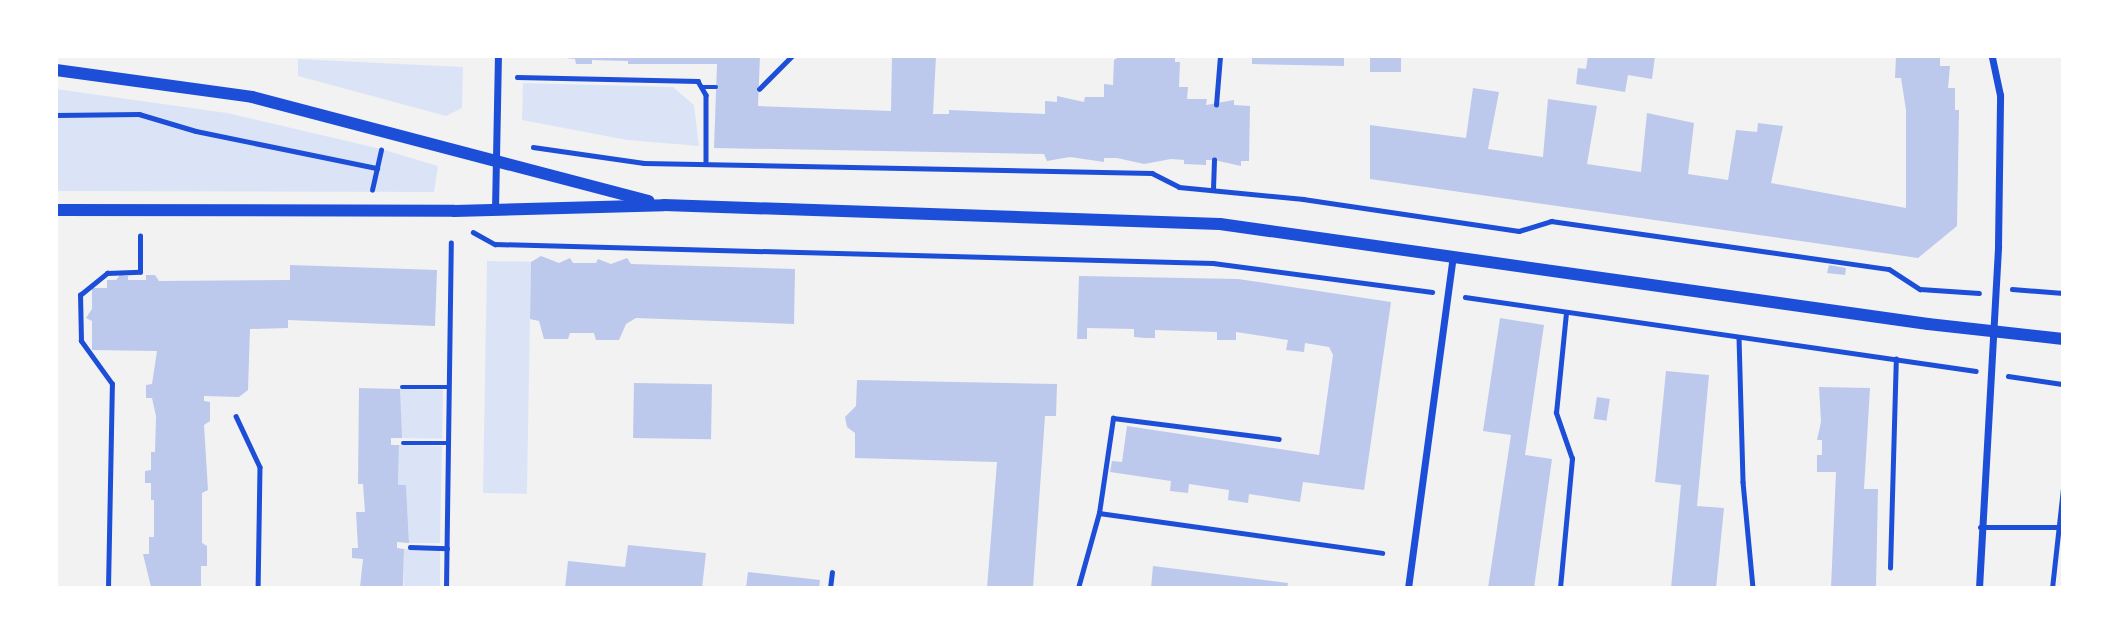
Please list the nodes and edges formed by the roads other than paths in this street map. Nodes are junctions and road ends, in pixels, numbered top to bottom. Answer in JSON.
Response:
{"nodes":[{"id":1,"x":498,"y":56,"type":"edge"},
{"id":2,"x":1992,"y":56,"type":"edge"},
{"id":3,"x":56,"y":70,"type":"edge"},
{"id":4,"x":496,"y":161,"type":"junction"},
{"id":5,"x":664,"y":205,"type":"junction"},
{"id":6,"x":56,"y":210,"type":"edge"},
{"id":7,"x":495,"y":210,"type":"junction"},
{"id":8,"x":1453,"y":256,"type":"junction"},
{"id":9,"x":1992,"y":331,"type":"junction"},
{"id":10,"x":2063,"y":339,"type":"edge"},
{"id":11,"x":2063,"y":489,"type":"edge"},
{"id":12,"x":1980,"y":527,"type":"junction"},
{"id":13,"x":2057,"y":527,"type":"junction"},
{"id":14,"x":832,"y":572,"type":"dead end"},
{"id":15,"x":830,"y":588,"type":"edge"},
{"id":16,"x":1408,"y":588,"type":"edge"},
{"id":17,"x":1979,"y":588,"type":"edge"},
{"id":18,"x":2052,"y":588,"type":"edge"}],
"edges":[{"from":1,"to":4,"type":"street"},
{"from":2,"to":9,"type":"street"},
{"from":3,"to":4,"type":"street"},
{"from":4,"to":5,"type":"street"},
{"from":4,"to":7,"type":"street"},
{"from":5,"to":7,"type":"street"},
{"from":5,"to":8,"type":"street"},
{"from":6,"to":7,"type":"street"},
{"from":8,"to":9,"type":"street"},
{"from":8,"to":16,"type":"street"},
{"from":9,"to":10,"type":"street"},
{"from":9,"to":12,"type":"street"},
{"from":11,"to":13,"type":"lane"},
{"from":12,"to":13,"type":"lane"},
{"from":12,"to":17,"type":"street"},
{"from":13,"to":18,"type":"lane"},
{"from":14,"to":15,"type":"lane"}]}
